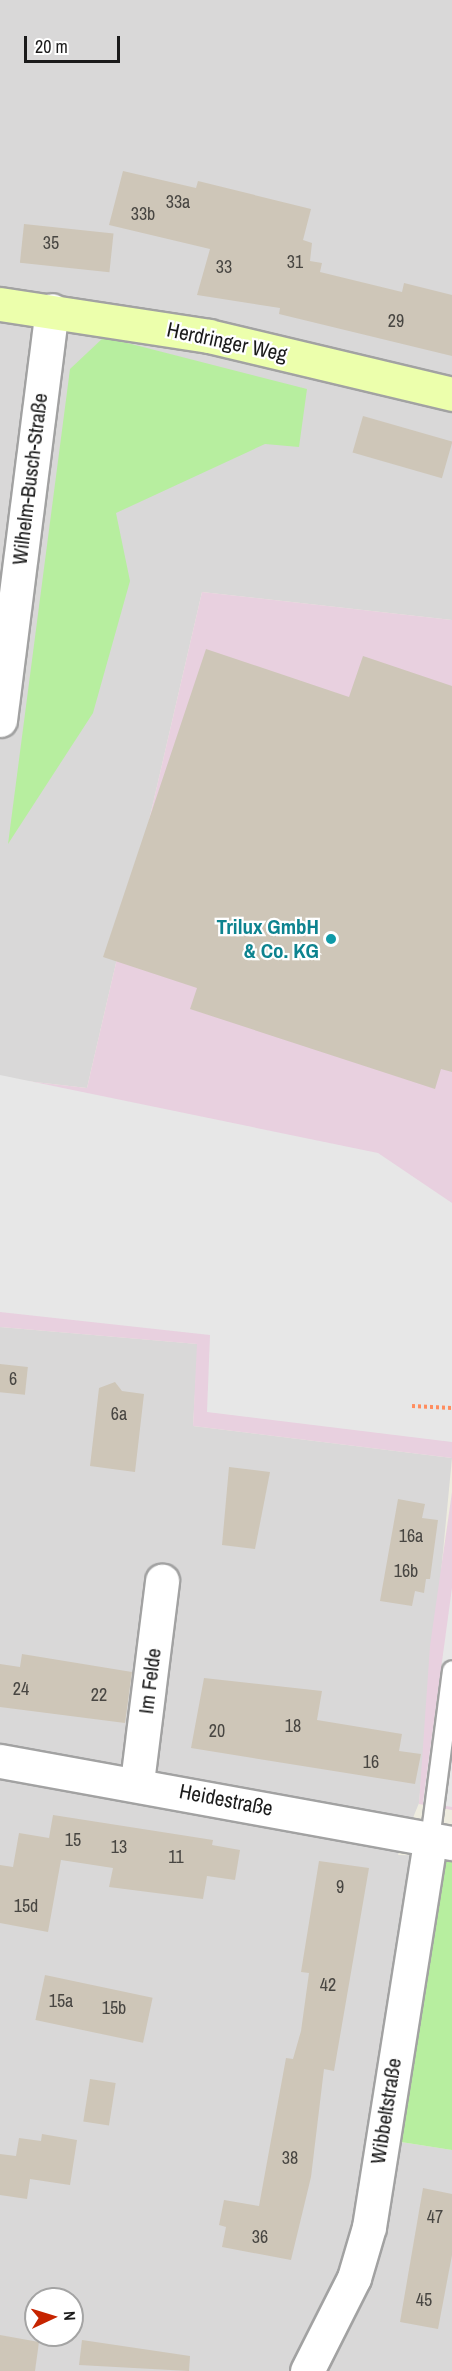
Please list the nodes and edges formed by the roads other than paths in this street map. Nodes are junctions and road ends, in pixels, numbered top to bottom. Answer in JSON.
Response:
{"nodes":[{"id":1,"x":0,"y":304,"type":"edge"},
{"id":2,"x":52,"y":310,"type":"junction"},
{"id":3,"x":452,"y":394,"type":"edge"},
{"id":4,"x":0,"y":720,"type":"edge"},
{"id":5,"x":162,"y":1581,"type":"dead end"},
{"id":6,"x":452,"y":1670,"type":"edge"},
{"id":7,"x":0,"y":1761,"type":"edge"},
{"id":8,"x":137,"y":1782,"type":"junction"},
{"id":9,"x":441,"y":1841,"type":"edge"},
{"id":10,"x":307,"y":2371,"type":"edge"}],
"edges":[{"from":1,"to":2,"type":"main road","name":"Herdringer Weg"},
{"from":2,"to":3,"type":"main road","name":"Herdringer Weg"},
{"from":2,"to":4,"type":"street","name":"Wilhelm-Busch-Straße"},
{"from":5,"to":8,"type":"street","name":"Im Felde"},
{"from":6,"to":9,"type":"lane"},
{"from":7,"to":8,"type":"street","name":"Heidestraße"},
{"from":8,"to":9,"type":"street","name":"Heidestraße"},
{"from":9,"to":10,"type":"street","name":"Wibbeltstraße"}]}
